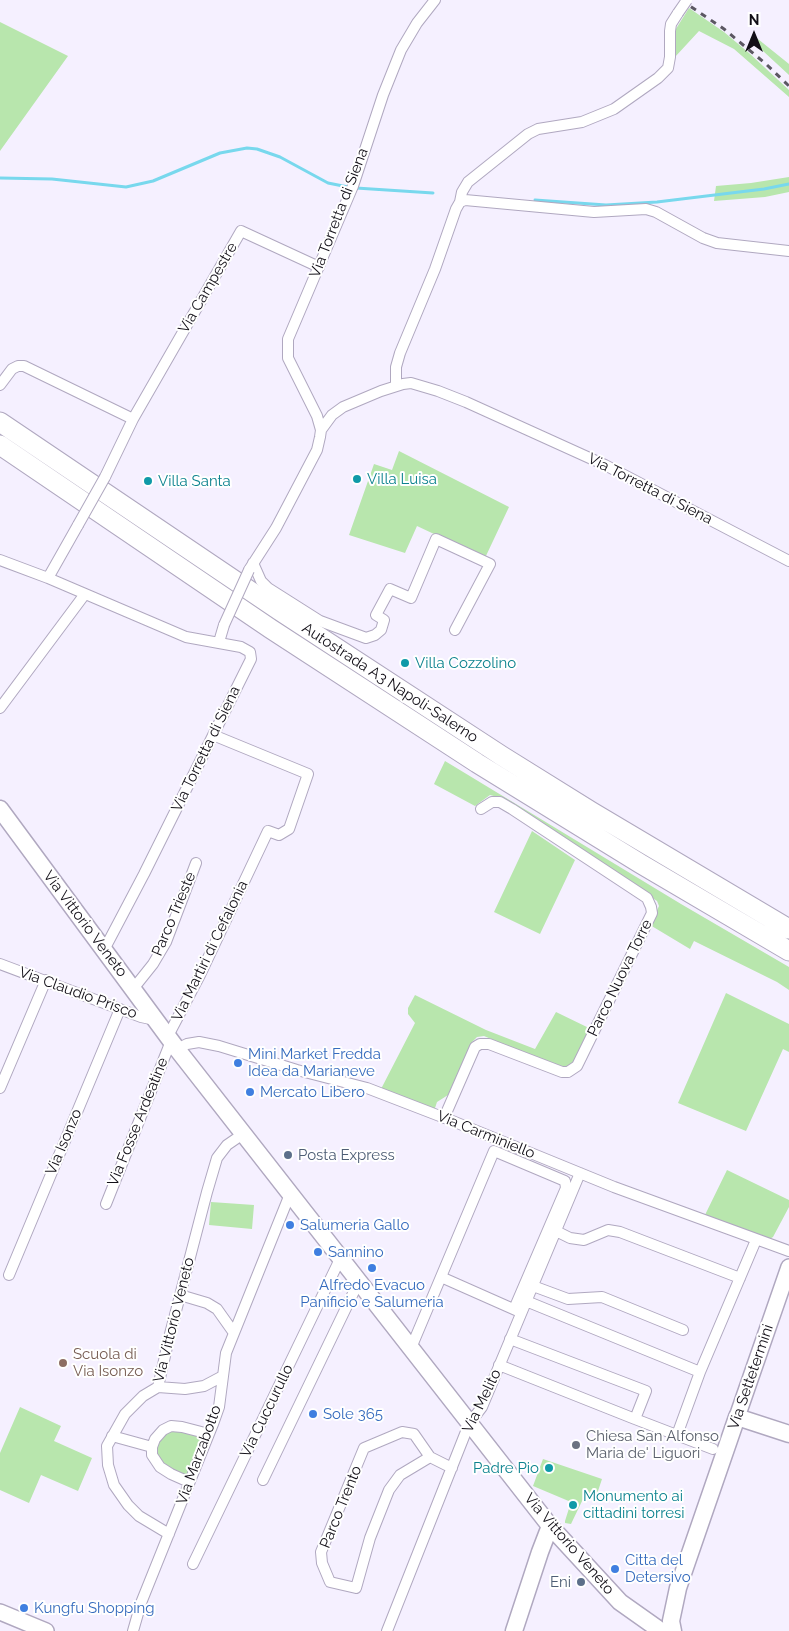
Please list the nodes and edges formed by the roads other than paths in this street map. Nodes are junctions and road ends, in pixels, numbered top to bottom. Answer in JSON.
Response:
{"nodes":[{"id":1,"x":435,"y":0,"type":"edge"},
{"id":2,"x":687,"y":0,"type":"edge"},
{"id":3,"x":460,"y":202,"type":"junction"},
{"id":4,"x":789,"y":251,"type":"edge"},
{"id":5,"x":319,"y":267,"type":"junction"},
{"id":6,"x":0,"y":385,"type":"edge"},
{"id":7,"x":396,"y":386,"type":"junction"},
{"id":8,"x":133,"y":419,"type":"junction"},
{"id":9,"x":0,"y":422,"type":"edge"},
{"id":10,"x":321,"y":430,"type":"junction"},
{"id":11,"x":0,"y":445,"type":"edge"},
{"id":12,"x":0,"y":560,"type":"edge"},
{"id":13,"x":789,"y":560,"type":"edge"},
{"id":14,"x":251,"y":566,"type":"junction"},
{"id":15,"x":48,"y":578,"type":"junction"},
{"id":16,"x":85,"y":594,"type":"junction"},
{"id":17,"x":455,"y":630,"type":"dead end"},
{"id":18,"x":219,"y":642,"type":"junction"},
{"id":19,"x":0,"y":708,"type":"edge"},
{"id":20,"x":213,"y":735,"type":"junction"},
{"id":21,"x":0,"y":809,"type":"edge"},
{"id":22,"x":481,"y":809,"type":"dead end"},
{"id":23,"x":196,"y":863,"type":"dead end"},
{"id":24,"x":789,"y":929,"type":"edge"},
{"id":25,"x":104,"y":950,"type":"junction"},
{"id":26,"x":789,"y":951,"type":"edge"},
{"id":27,"x":0,"y":964,"type":"edge"},
{"id":28,"x":46,"y":980,"type":"junction"},
{"id":29,"x":133,"y":989,"type":"junction"},
{"id":30,"x":120,"y":1009,"type":"junction"},
{"id":31,"x":156,"y":1020,"type":"junction"},
{"id":32,"x":172,"y":1042,"type":"junction"},
{"id":33,"x":0,"y":1088,"type":"edge"},
{"id":34,"x":444,"y":1118,"type":"junction"},
{"id":35,"x":243,"y":1134,"type":"junction"},
{"id":36,"x":580,"y":1173,"type":"junction"},
{"id":37,"x":290,"y":1194,"type":"junction"},
{"id":38,"x":106,"y":1204,"type":"dead end"},
{"id":39,"x":556,"y":1231,"type":"junction"},
{"id":40,"x":756,"y":1240,"type":"junction"},
{"id":41,"x":789,"y":1251,"type":"edge"},
{"id":42,"x":341,"y":1257,"type":"junction"},
{"id":43,"x":789,"y":1267,"type":"edge"},
{"id":44,"x":9,"y":1275,"type":"dead end"},
{"id":45,"x":441,"y":1277,"type":"junction"},
{"id":46,"x":740,"y":1278,"type":"junction"},
{"id":47,"x":359,"y":1281,"type":"junction"},
{"id":48,"x":533,"y":1286,"type":"junction"},
{"id":49,"x":180,"y":1295,"type":"junction"},
{"id":50,"x":526,"y":1302,"type":"junction"},
{"id":51,"x":518,"y":1311,"type":"junction"},
{"id":52,"x":684,"y":1330,"type":"dead end"},
{"id":53,"x":234,"y":1333,"type":"junction"},
{"id":54,"x":510,"y":1338,"type":"junction"},
{"id":55,"x":411,"y":1348,"type":"junction"},
{"id":56,"x":499,"y":1365,"type":"junction"},
{"id":57,"x":700,"y":1372,"type":"junction"},
{"id":58,"x":222,"y":1378,"type":"junction"},
{"id":59,"x":158,"y":1387,"type":"junction"},
{"id":60,"x":738,"y":1417,"type":"junction"},
{"id":61,"x":635,"y":1419,"type":"junction"},
{"id":62,"x":469,"y":1424,"type":"junction"},
{"id":63,"x":209,"y":1434,"type":"junction"},
{"id":64,"x":789,"y":1434,"type":"edge"},
{"id":65,"x":677,"y":1435,"type":"junction"},
{"id":66,"x":112,"y":1436,"type":"junction"},
{"id":67,"x":152,"y":1447,"type":"junction"},
{"id":68,"x":713,"y":1449,"type":"dead end"},
{"id":69,"x":430,"y":1457,"type":"junction"},
{"id":70,"x":452,"y":1468,"type":"junction"},
{"id":71,"x":263,"y":1480,"type":"dead end"},
{"id":72,"x":189,"y":1482,"type":"junction"},
{"id":73,"x":550,"y":1526,"type":"junction"},
{"id":74,"x":169,"y":1534,"type":"junction"},
{"id":75,"x":193,"y":1564,"type":"dead end"},
{"id":76,"x":674,"y":1601,"type":"junction"},
{"id":77,"x":0,"y":1612,"type":"edge"},
{"id":78,"x":643,"y":1620,"type":"junction"},
{"id":79,"x":46,"y":1631,"type":"edge"},
{"id":80,"x":133,"y":1631,"type":"edge"},
{"id":81,"x":388,"y":1631,"type":"edge"},
{"id":82,"x":514,"y":1631,"type":"edge"},
{"id":83,"x":664,"y":1631,"type":"edge"}],
"edges":[{"from":1,"to":5,"type":"street","name":"Via Torretta di Siena"},
{"from":2,"to":3,"type":"street","bridge":true},
{"from":3,"to":4,"type":"street"},
{"from":3,"to":7,"type":"street"},
{"from":5,"to":8,"type":"street","name":"Via Campestre"},
{"from":5,"to":10,"type":"street","name":"Via Torretta di Siena"},
{"from":6,"to":8,"type":"street"},
{"from":7,"to":10,"type":"street","name":"Via Torretta di Siena"},
{"from":7,"to":13,"type":"street","name":"Via Torretta di Siena"},
{"from":8,"to":15,"type":"street","name":"Via Campestre","bridge":true},
{"from":9,"to":24,"type":"highway","name":"Autostrada A3 Napoli-Salerno"},
{"from":10,"to":14,"type":"street","name":"Via Torretta di Siena"},
{"from":11,"to":26,"type":"highway","name":"Autostrada A3 Napoli-Salerno"},
{"from":12,"to":15,"type":"street"},
{"from":14,"to":17,"type":"street"},
{"from":14,"to":18,"type":"street","name":"Via Torretta di Siena","bridge":true},
{"from":15,"to":16,"type":"street"},
{"from":16,"to":18,"type":"street"},
{"from":16,"to":19,"type":"street"},
{"from":18,"to":20,"type":"street","name":"Via Torretta di Siena"},
{"from":20,"to":25,"type":"street","name":"Via Torretta di Siena"},
{"from":20,"to":32,"type":"street","name":"Via Martiri di Cefalonia"},
{"from":21,"to":25,"type":"main road","name":"Via Vittorio Veneto"},
{"from":22,"to":34,"type":"street","name":"Parco Nuova Torre"},
{"from":23,"to":29,"type":"street","name":"Parco Trieste"},
{"from":25,"to":29,"type":"main road","name":"Via Vittorio Veneto"},
{"from":27,"to":28,"type":"street","name":"Via Claudio Prisco"},
{"from":28,"to":30,"type":"street","name":"Via Claudio Prisco"},
{"from":28,"to":33,"type":"street"},
{"from":29,"to":31,"type":"main road","name":"Via Vittorio Veneto"},
{"from":30,"to":31,"type":"street","name":"Via Claudio Prisco"},
{"from":30,"to":44,"type":"street","name":"Via Isonzo"},
{"from":31,"to":32,"type":"main road","name":"Via Vittorio Veneto"},
{"from":32,"to":34,"type":"street","name":"Via Carminiello"},
{"from":32,"to":35,"type":"main road","name":"Via Vittorio Veneto"},
{"from":32,"to":38,"type":"street","name":"Via Fosse Ardeatine"},
{"from":34,"to":36,"type":"street","name":"Via Carminiello"},
{"from":35,"to":37,"type":"main road","name":"Via Vittorio Veneto"},
{"from":35,"to":49,"type":"street","name":"Via Vittorio Veneto"},
{"from":36,"to":39,"type":"street","name":"Via Melito"},
{"from":36,"to":40,"type":"street","name":"Via Carminiello"},
{"from":37,"to":42,"type":"main road","name":"Via Vittorio Veneto"},
{"from":37,"to":53,"type":"street","name":"Via Marzabotto"},
{"from":39,"to":46,"type":"street"},
{"from":39,"to":48,"type":"street","name":"Via Melito"},
{"from":40,"to":41,"type":"street","name":"Via Carminiello"},
{"from":40,"to":46,"type":"street"},
{"from":42,"to":47,"type":"main road","name":"Via Vittorio Veneto"},
{"from":42,"to":75,"type":"street","name":"Via Cuccurullo"},
{"from":43,"to":60,"type":"main road","name":"Via Settetermini"},
{"from":45,"to":51,"type":"street"},
{"from":45,"to":51,"type":"street"},
{"from":45,"to":55,"type":"street"},
{"from":46,"to":57,"type":"street"},
{"from":47,"to":55,"type":"main road","name":"Via Vittorio Veneto"},
{"from":47,"to":71,"type":"street"},
{"from":48,"to":50,"type":"street","name":"Via Melito"},
{"from":48,"to":52,"type":"street"},
{"from":49,"to":53,"type":"street"},
{"from":49,"to":59,"type":"street","name":"Via Vittorio Veneto"},
{"from":50,"to":51,"type":"street","name":"Via Melito"},
{"from":50,"to":57,"type":"street"},
{"from":51,"to":54,"type":"street","name":"Via Melito"},
{"from":53,"to":58,"type":"street","name":"Via Marzabotto"},
{"from":54,"to":56,"type":"street","name":"Via Melito"},
{"from":54,"to":61,"type":"street"},
{"from":55,"to":62,"type":"main road","name":"Via Vittorio Veneto"},
{"from":56,"to":61,"type":"street"},
{"from":56,"to":62,"type":"street","name":"Via Melito"},
{"from":57,"to":65,"type":"street"},
{"from":58,"to":59,"type":"street"},
{"from":58,"to":63,"type":"street","name":"Via Marzabotto"},
{"from":59,"to":66,"type":"street","name":"Via Vittorio Veneto"},
{"from":60,"to":64,"type":"main road"},
{"from":60,"to":76,"type":"main road","name":"Via Settetermini"},
{"from":61,"to":65,"type":"street"},
{"from":62,"to":70,"type":"street","name":"Via Melito"},
{"from":62,"to":73,"type":"main road","name":"Via Vittorio Veneto"},
{"from":63,"to":67,"type":"street"},
{"from":63,"to":72,"type":"street","name":"Via Marzabotto"},
{"from":65,"to":68,"type":"street"},
{"from":66,"to":67,"type":"street"},
{"from":66,"to":74,"type":"street","name":"Via Vittorio Veneto"},
{"from":67,"to":72,"type":"street"},
{"from":69,"to":69,"type":"street","name":"Parco Trento"},
{"from":69,"to":70,"type":"street","name":"Parco Trento"},
{"from":70,"to":81,"type":"street","name":"Via Melito"},
{"from":72,"to":74,"type":"street","name":"Via Marzabotto"},
{"from":73,"to":78,"type":"main road","name":"Via Vittorio Veneto"},
{"from":73,"to":82,"type":"main road"},
{"from":74,"to":80,"type":"street","name":"Via Marzabotto"},
{"from":76,"to":78,"type":"main road"},
{"from":76,"to":83,"type":"main road","name":"Via Settetermini"},
{"from":77,"to":79,"type":"main road"},
{"from":78,"to":83,"type":"main road","name":"Via Vittorio Veneto"}]}
